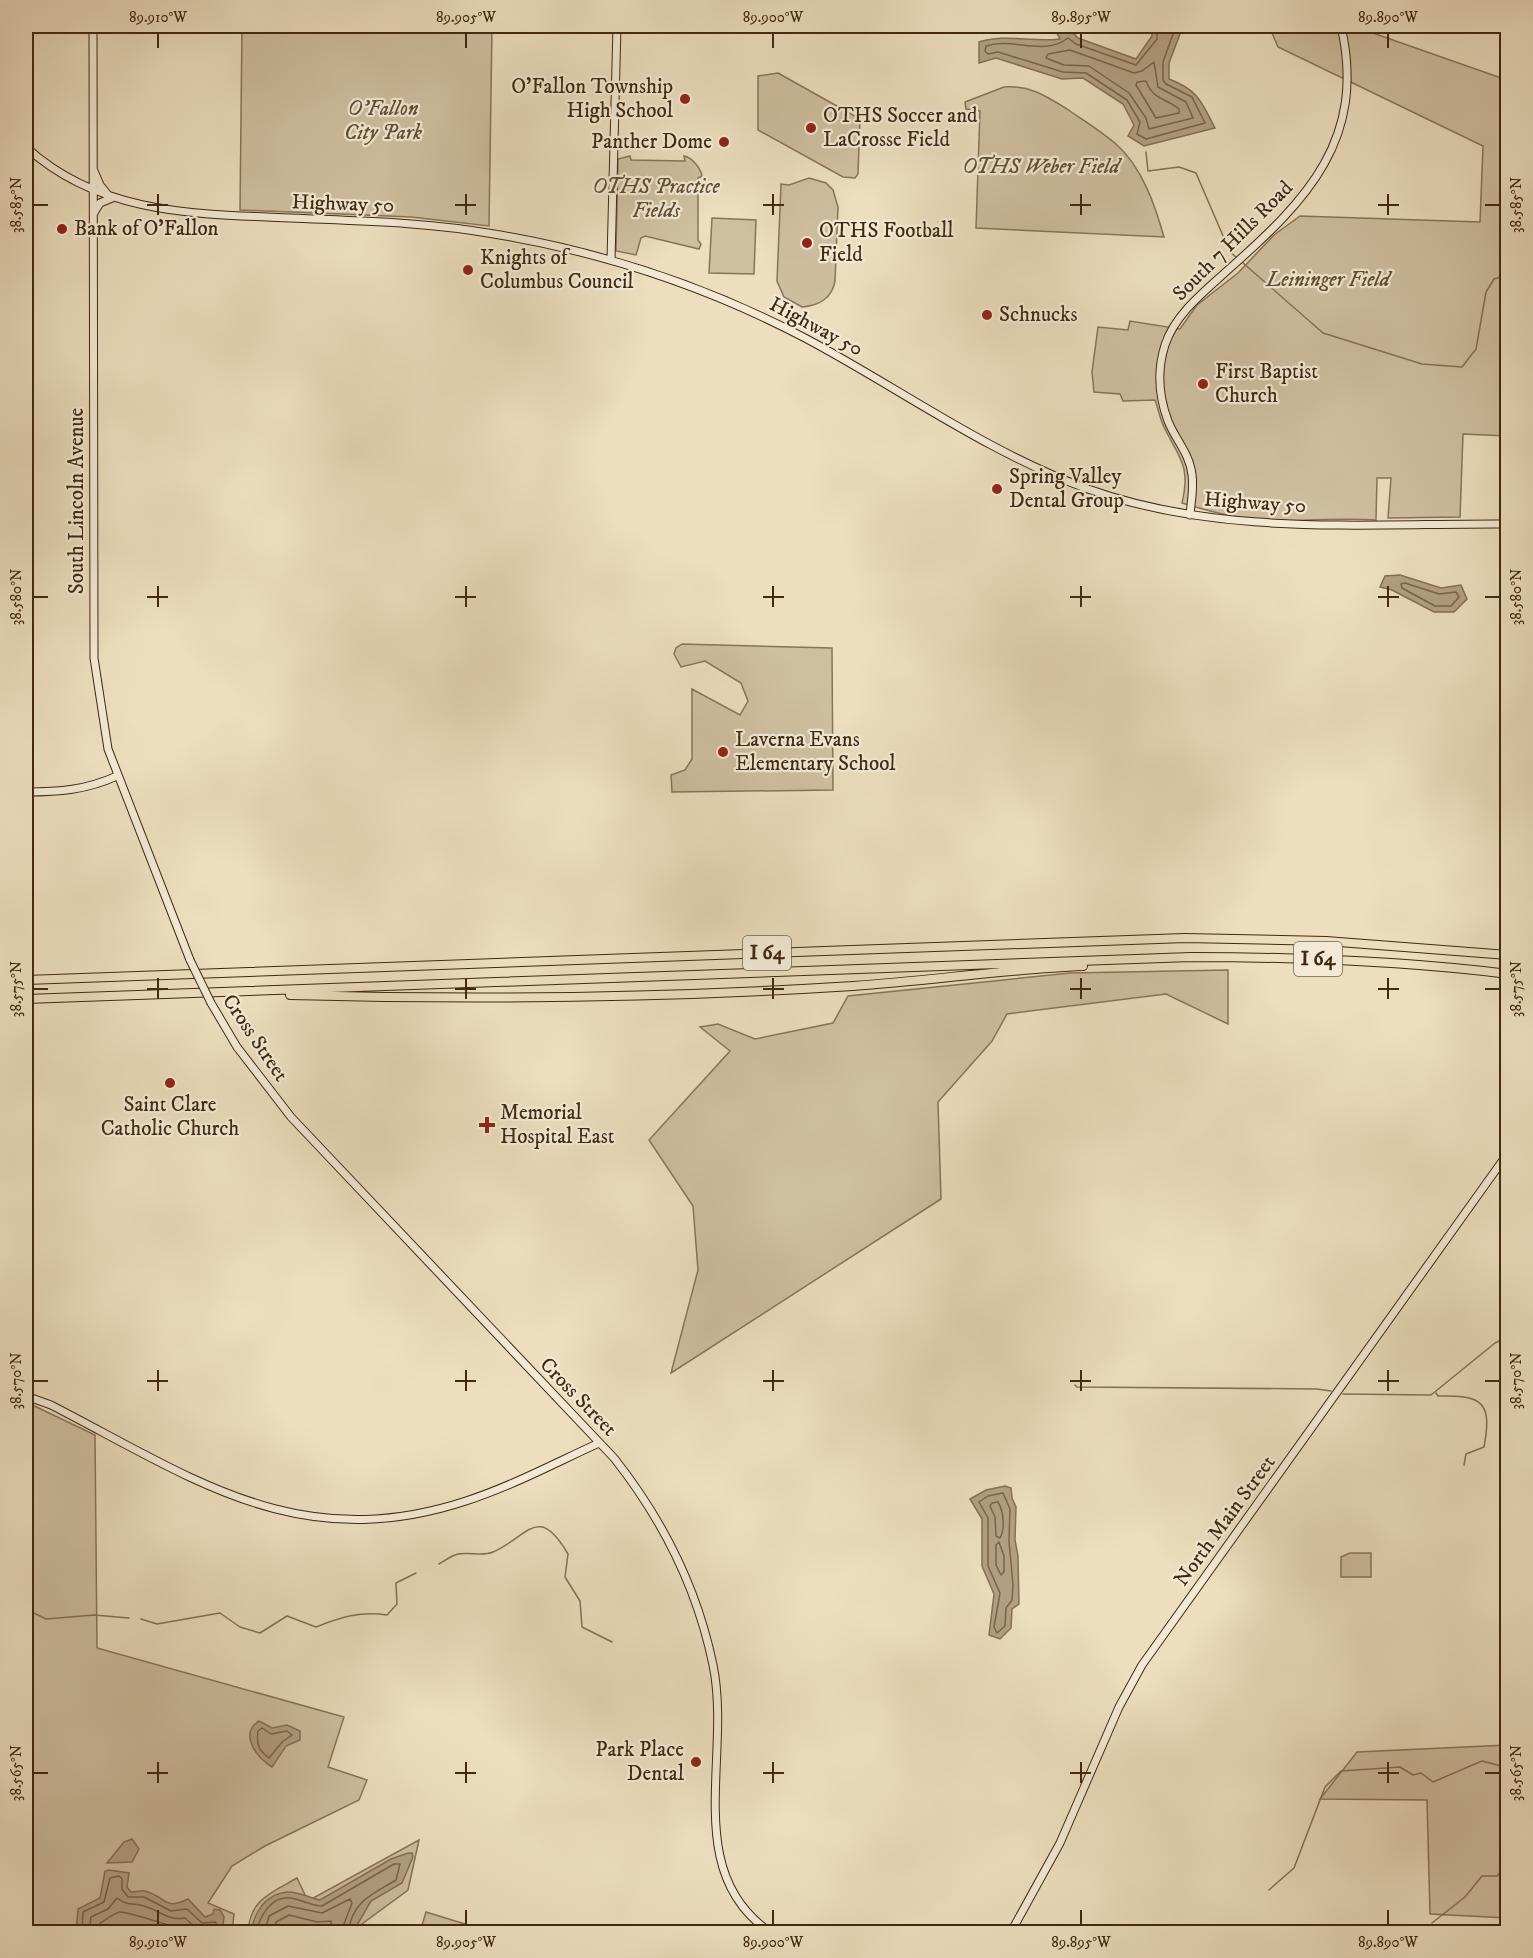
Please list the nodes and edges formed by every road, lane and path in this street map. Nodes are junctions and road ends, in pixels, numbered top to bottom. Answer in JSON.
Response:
{"nodes":[{"id":1,"x":93,"y":26,"type":"edge"},
{"id":2,"x":617,"y":26,"type":"edge"},
{"id":3,"x":1341,"y":26,"type":"edge"},
{"id":4,"x":26,"y":147,"type":"edge"},
{"id":5,"x":92,"y":166,"type":"junction"},
{"id":6,"x":92,"y":190,"type":"junction"},
{"id":7,"x":112,"y":198,"type":"junction"},
{"id":8,"x":93,"y":216,"type":"junction"},
{"id":9,"x":611,"y":260,"type":"junction"},
{"id":10,"x":1190,"y":515,"type":"junction"},
{"id":11,"x":1508,"y":524,"type":"edge"},
{"id":12,"x":117,"y":776,"type":"junction"},
{"id":13,"x":26,"y":792,"type":"edge"},
{"id":14,"x":1508,"y":955,"type":"edge"},
{"id":15,"x":1229,"y":957,"type":"junction"},
{"id":16,"x":190,"y":960,"type":"joint"},
{"id":17,"x":1508,"y":974,"type":"edge"},
{"id":18,"x":26,"y":980,"type":"edge"},
{"id":19,"x":245,"y":992,"type":"junction"},
{"id":20,"x":26,"y":999,"type":"edge"},
{"id":21,"x":1508,"y":1153,"type":"edge"},
{"id":22,"x":26,"y":1396,"type":"edge"},
{"id":23,"x":599,"y":1443,"type":"junction"},
{"id":24,"x":770,"y":1932,"type":"edge"},
{"id":25,"x":1011,"y":1932,"type":"edge"}],
"edges":[{"from":1,"to":5,"type":"main road","name":"South Lincoln Avenue"},
{"from":2,"to":9,"type":"main road"},
{"from":3,"to":10,"type":"main road","name":"South 7 Hills Road"},
{"from":4,"to":6,"type":"main road","name":"Highway 50"},
{"from":5,"to":6,"type":"main road","name":"South Lincoln Avenue"},
{"from":5,"to":7,"type":"main road"},
{"from":6,"to":7,"type":"main road","name":"Highway 50"},
{"from":6,"to":8,"type":"main road","name":"South Lincoln Avenue"},
{"from":7,"to":8,"type":"main road"},
{"from":7,"to":9,"type":"main road","name":"Highway 50"},
{"from":8,"to":12,"type":"main road","name":"South Lincoln Avenue"},
{"from":9,"to":10,"type":"main road","name":"Highway 50"},
{"from":10,"to":11,"type":"main road","name":"Highway 50"},
{"from":12,"to":13,"type":"main road"},
{"from":12,"to":16,"type":"main road","name":"South Lincoln Avenue"},
{"from":14,"to":18,"type":"highway","number":"I 64"},
{"from":15,"to":17,"type":"highway","number":"I 64"},
{"from":15,"to":19,"type":"highway","number":"I 64"},
{"from":15,"to":19,"type":"highway"},
{"from":16,"to":23,"type":"main road","name":"Cross Street","bridge":true},
{"from":19,"to":20,"type":"highway","number":"I 64"},
{"from":21,"to":25,"type":"main road","name":"North Main Street"},
{"from":22,"to":23,"type":"main road"},
{"from":23,"to":24,"type":"main road","name":"Cross Street"}]}
